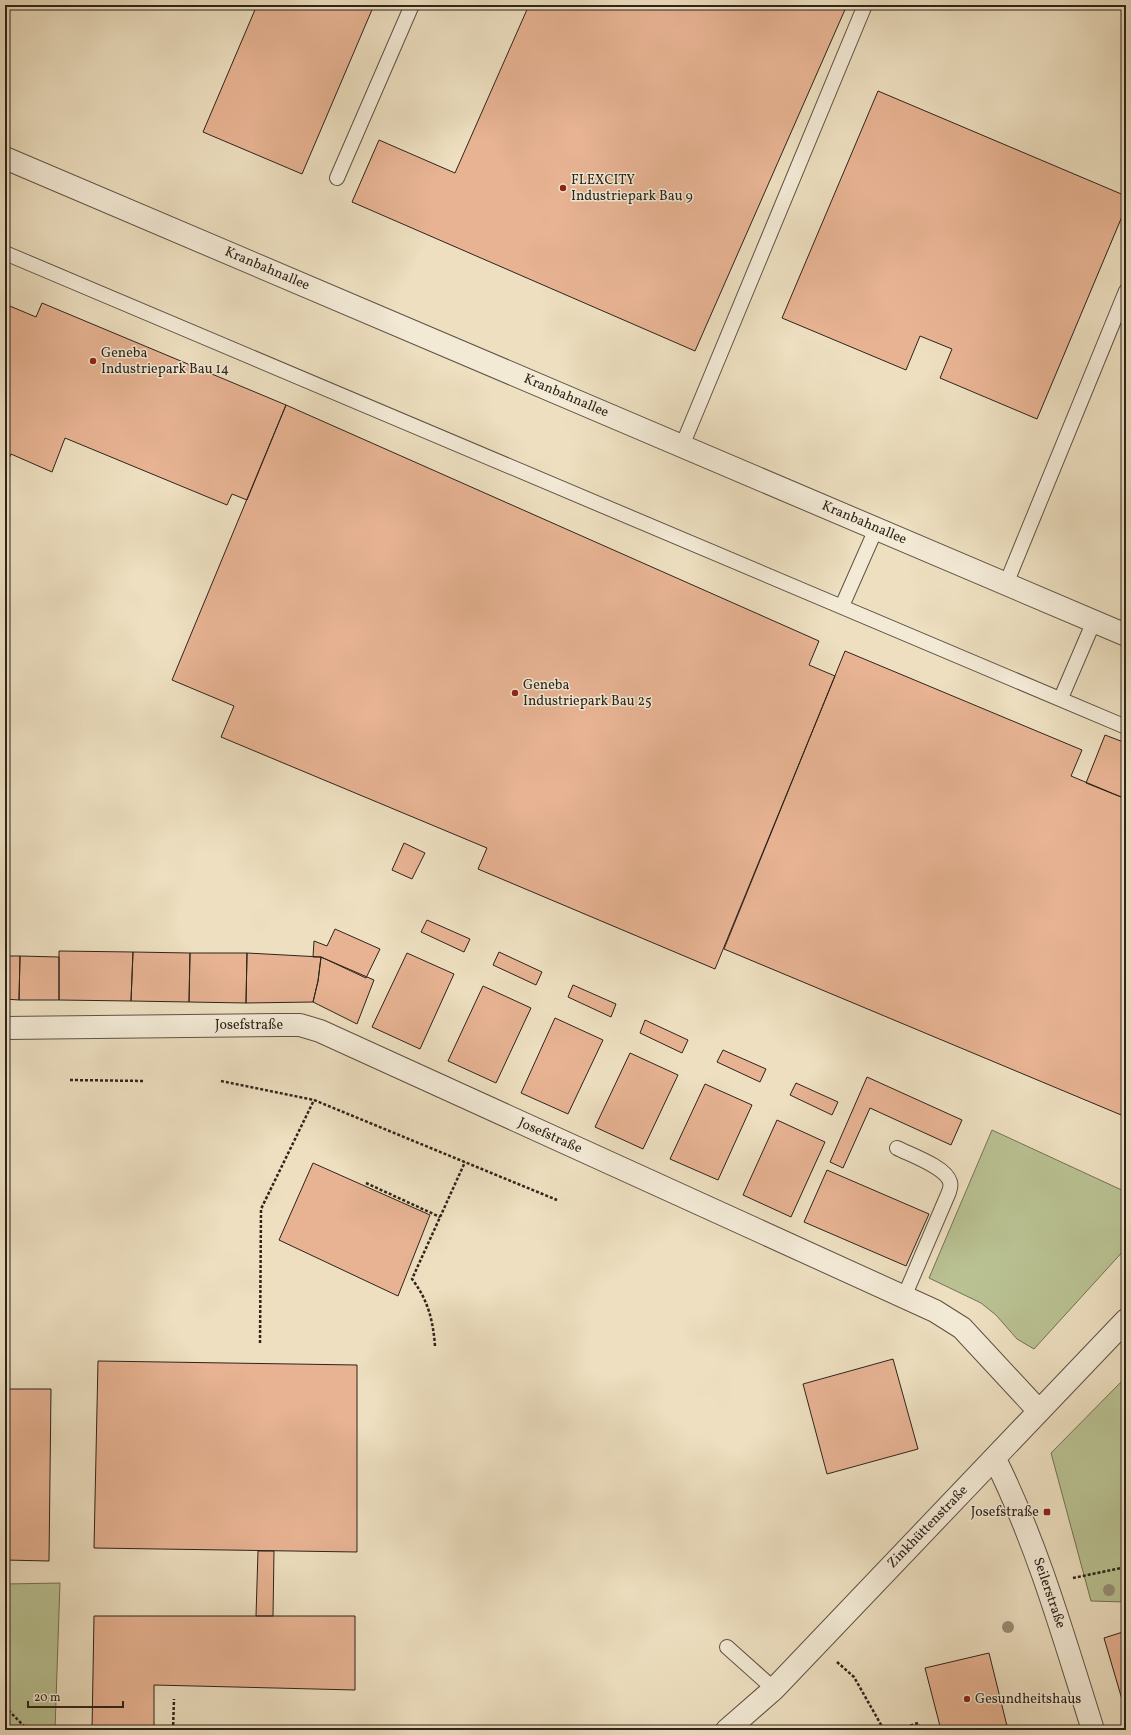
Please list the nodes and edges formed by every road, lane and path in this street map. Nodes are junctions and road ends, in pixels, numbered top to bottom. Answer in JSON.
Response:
{"nodes":[{"id":1,"x":412,"y":5,"type":"edge"},
{"id":2,"x":865,"y":5,"type":"edge"},
{"id":3,"x":5,"y":158,"type":"edge"},
{"id":4,"x":337,"y":178,"type":"dead end"},
{"id":5,"x":5,"y":253,"type":"edge"},
{"id":6,"x":1126,"y":291,"type":"edge"},
{"id":7,"x":682,"y":446,"type":"junction"},
{"id":8,"x":876,"y":528,"type":"junction"},
{"id":9,"x":1006,"y":584,"type":"junction"},
{"id":10,"x":842,"y":606,"type":"junction"},
{"id":11,"x":1094,"y":621,"type":"junction"},
{"id":12,"x":1126,"y":635,"type":"edge"},
{"id":13,"x":1061,"y":698,"type":"junction"},
{"id":14,"x":1126,"y":727,"type":"edge"},
{"id":15,"x":5,"y":1028,"type":"edge"},
{"id":16,"x":70,"y":1080,"type":"dead end"},
{"id":17,"x":145,"y":1081,"type":"dead end"},
{"id":18,"x":221,"y":1081,"type":"dead end"},
{"id":19,"x":314,"y":1100,"type":"junction"},
{"id":20,"x":897,"y":1148,"type":"dead end"},
{"id":21,"x":465,"y":1162,"type":"junction"},
{"id":22,"x":366,"y":1183,"type":"dead end"},
{"id":23,"x":557,"y":1200,"type":"dead end"},
{"id":24,"x":440,"y":1217,"type":"junction"},
{"id":25,"x":904,"y":1297,"type":"junction"},
{"id":26,"x":1126,"y":1320,"type":"edge"},
{"id":27,"x":260,"y":1342,"type":"dead end"},
{"id":28,"x":435,"y":1346,"type":"dead end"},
{"id":29,"x":1039,"y":1411,"type":"junction"},
{"id":30,"x":995,"y":1460,"type":"junction"},
{"id":31,"x":1126,"y":1568,"type":"edge"},
{"id":32,"x":1047,"y":1584,"type":"junction"},
{"id":33,"x":817,"y":1644,"type":"junction"},
{"id":34,"x":727,"y":1647,"type":"dead end"},
{"id":35,"x":774,"y":1689,"type":"junction"},
{"id":36,"x":174,"y":1699,"type":"dead end"},
{"id":37,"x":5,"y":1707,"type":"edge"},
{"id":38,"x":28,"y":1730,"type":"edge"},
{"id":39,"x":173,"y":1730,"type":"edge"},
{"id":40,"x":726,"y":1730,"type":"edge"},
{"id":41,"x":884,"y":1730,"type":"edge"},
{"id":42,"x":904,"y":1730,"type":"edge"},
{"id":43,"x":920,"y":1730,"type":"edge"},
{"id":44,"x":1093,"y":1730,"type":"edge"}],
"edges":[{"from":1,"to":4,"type":"lane"},
{"from":2,"to":7,"type":"lane"},
{"from":3,"to":7,"type":"street","name":"Kranbahnallee"},
{"from":5,"to":10,"type":"lane"},
{"from":6,"to":9,"type":"lane"},
{"from":7,"to":8,"type":"street","name":"Kranbahnallee"},
{"from":8,"to":9,"type":"street","name":"Kranbahnallee"},
{"from":8,"to":10,"type":"lane"},
{"from":9,"to":11,"type":"street","name":"Kranbahnallee"},
{"from":10,"to":13,"type":"lane"},
{"from":11,"to":12,"type":"street","name":"Kranbahnallee"},
{"from":11,"to":13,"type":"lane"},
{"from":13,"to":14,"type":"lane"},
{"from":15,"to":25,"type":"street","name":"Josefstraße"},
{"from":16,"to":17,"type":"path"},
{"from":18,"to":19,"type":"path"},
{"from":19,"to":21,"type":"path"},
{"from":19,"to":27,"type":"path"},
{"from":20,"to":25,"type":"lane"},
{"from":21,"to":23,"type":"path"},
{"from":21,"to":24,"type":"path"},
{"from":22,"to":24,"type":"path"},
{"from":24,"to":28,"type":"path"},
{"from":25,"to":29,"type":"street","name":"Josefstraße"},
{"from":26,"to":29,"type":"street","name":"Zinkhüttenstraße"},
{"from":29,"to":30,"type":"street","name":"Zinkhüttenstraße"},
{"from":30,"to":32,"type":"street","name":"Seilerstraße"},
{"from":30,"to":33,"type":"street","name":"Zinkhüttenstraße"},
{"from":31,"to":32,"type":"path"},
{"from":32,"to":44,"type":"street","name":"Seilerstraße"},
{"from":33,"to":35,"type":"street","name":"Zinkhüttenstraße"},
{"from":33,"to":41,"type":"path"},
{"from":34,"to":35,"type":"lane"},
{"from":35,"to":40,"type":"street","name":"Zinkhüttenstraße"},
{"from":36,"to":39,"type":"path"},
{"from":37,"to":38,"type":"path"},
{"from":42,"to":43,"type":"path"}]}
